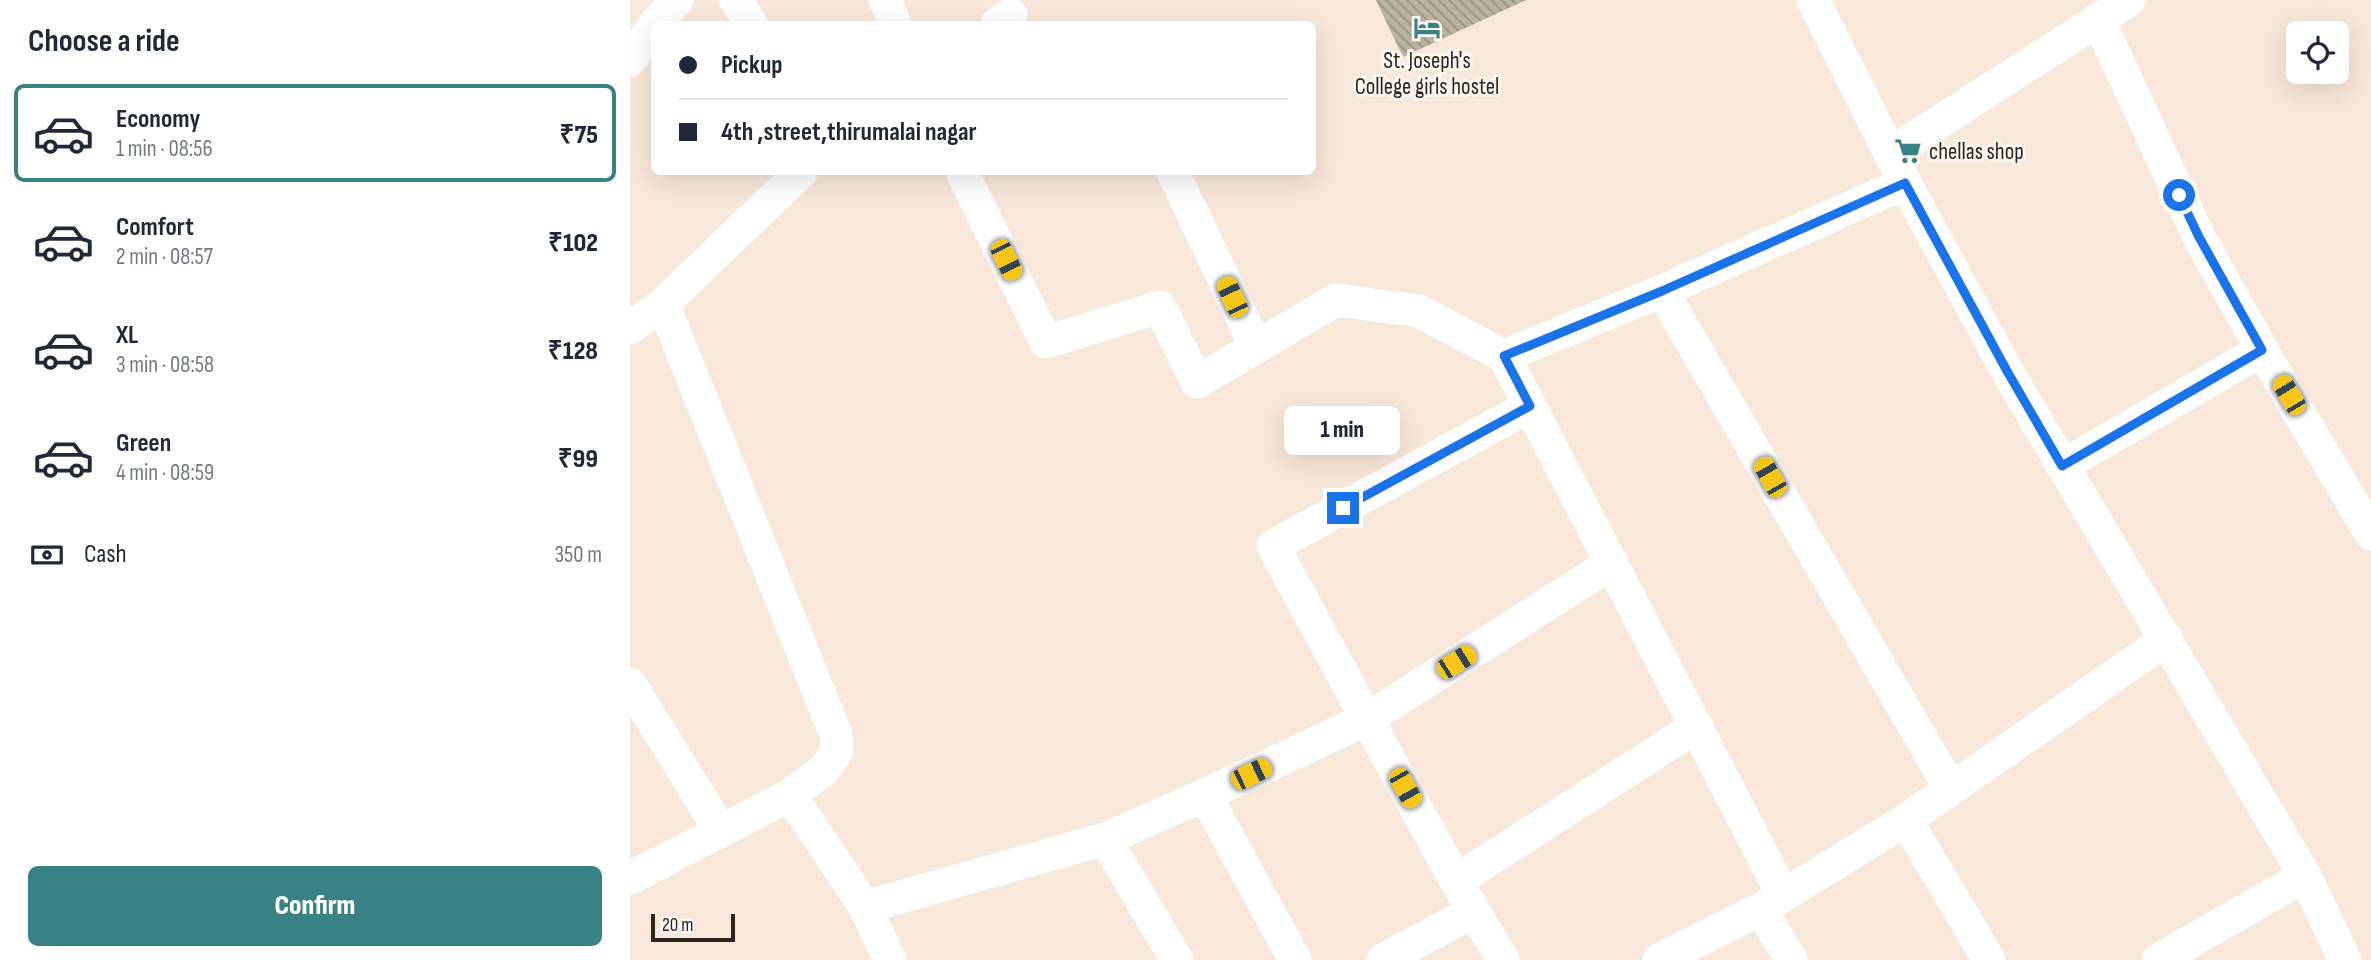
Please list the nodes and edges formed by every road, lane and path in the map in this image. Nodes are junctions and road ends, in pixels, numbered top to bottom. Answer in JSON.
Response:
{"nodes":[{"id":1,"x":677,"y":0,"type":"edge"},
{"id":2,"x":736,"y":0,"type":"edge"},
{"id":3,"x":885,"y":0,"type":"edge"},
{"id":4,"x":1813,"y":0,"type":"edge"},
{"id":5,"x":2129,"y":0,"type":"edge"},
{"id":6,"x":2098,"y":19,"type":"junction"},
{"id":7,"x":659,"y":21,"type":"edge"},
{"id":8,"x":749,"y":21,"type":"edge"},
{"id":9,"x":894,"y":21,"type":"edge"},
{"id":10,"x":651,"y":31,"type":"edge"},
{"id":11,"x":630,"y":61,"type":"edge"},
{"id":12,"x":1891,"y":153,"type":"junction"},
{"id":13,"x":798,"y":175,"type":"edge"},
{"id":14,"x":963,"y":175,"type":"edge"},
{"id":15,"x":1174,"y":175,"type":"edge"},
{"id":16,"x":1905,"y":183,"type":"junction"},
{"id":17,"x":1662,"y":291,"type":"junction"},
{"id":18,"x":663,"y":304,"type":"junction"},
{"id":19,"x":630,"y":328,"type":"edge"},
{"id":20,"x":1256,"y":347,"type":"junction"},
{"id":21,"x":2262,"y":350,"type":"junction"},
{"id":22,"x":1504,"y":356,"type":"junction"},
{"id":23,"x":1530,"y":406,"type":"junction"},
{"id":24,"x":2062,"y":466,"type":"junction"},
{"id":25,"x":2371,"y":534,"type":"edge"},
{"id":26,"x":1612,"y":563,"type":"junction"},
{"id":27,"x":2167,"y":639,"type":"junction"},
{"id":28,"x":630,"y":684,"type":"edge"},
{"id":29,"x":1367,"y":719,"type":"junction"},
{"id":30,"x":1697,"y":726,"type":"junction"},
{"id":31,"x":1950,"y":789,"type":"junction"},
{"id":32,"x":1205,"y":795,"type":"junction"},
{"id":33,"x":790,"y":796,"type":"junction"},
{"id":34,"x":1906,"y":820,"type":"junction"},
{"id":35,"x":720,"y":830,"type":"junction"},
{"id":36,"x":1105,"y":839,"type":"junction"},
{"id":37,"x":2305,"y":876,"type":"junction"},
{"id":38,"x":630,"y":878,"type":"edge"},
{"id":39,"x":1455,"y":881,"type":"junction"},
{"id":40,"x":1772,"y":902,"type":"junction"},
{"id":41,"x":865,"y":907,"type":"junction"},
{"id":42,"x":1474,"y":911,"type":"junction"},
{"id":43,"x":890,"y":960,"type":"edge"},
{"id":44,"x":1177,"y":960,"type":"edge"},
{"id":45,"x":1295,"y":960,"type":"edge"},
{"id":46,"x":1383,"y":960,"type":"edge"},
{"id":47,"x":1503,"y":960,"type":"edge"},
{"id":48,"x":1658,"y":960,"type":"edge"},
{"id":49,"x":1791,"y":960,"type":"edge"},
{"id":50,"x":1989,"y":960,"type":"edge"},
{"id":51,"x":2158,"y":960,"type":"edge"},
{"id":52,"x":2345,"y":960,"type":"edge"}],
"edges":[{"from":1,"to":7,"type":"street"},
{"from":2,"to":8,"type":"street"},
{"from":3,"to":9,"type":"street"},
{"from":4,"to":12,"type":"street"},
{"from":5,"to":6,"type":"street"},
{"from":6,"to":12,"type":"street"},
{"from":6,"to":21,"type":"street"},
{"from":10,"to":11,"type":"street"},
{"from":12,"to":16,"type":"street"},
{"from":13,"to":18,"type":"street"},
{"from":14,"to":20,"type":"street"},
{"from":15,"to":20,"type":"street"},
{"from":16,"to":17,"type":"street"},
{"from":16,"to":24,"type":"street"},
{"from":17,"to":22,"type":"street"},
{"from":17,"to":31,"type":"street"},
{"from":18,"to":19,"type":"street"},
{"from":18,"to":33,"type":"street"},
{"from":20,"to":22,"type":"street"},
{"from":21,"to":24,"type":"street"},
{"from":21,"to":25,"type":"street"},
{"from":22,"to":23,"type":"street"},
{"from":23,"to":26,"type":"street"},
{"from":23,"to":29,"type":"street"},
{"from":24,"to":27,"type":"street"},
{"from":26,"to":29,"type":"street"},
{"from":26,"to":30,"type":"street"},
{"from":27,"to":31,"type":"street"},
{"from":27,"to":37,"type":"street"},
{"from":28,"to":35,"type":"street"},
{"from":29,"to":32,"type":"street"},
{"from":29,"to":39,"type":"street"},
{"from":30,"to":39,"type":"street"},
{"from":30,"to":40,"type":"street"},
{"from":31,"to":34,"type":"street"},
{"from":32,"to":36,"type":"street"},
{"from":32,"to":45,"type":"street"},
{"from":33,"to":35,"type":"street"},
{"from":33,"to":41,"type":"street"},
{"from":34,"to":40,"type":"street"},
{"from":34,"to":50,"type":"street"},
{"from":35,"to":38,"type":"street"},
{"from":36,"to":41,"type":"street"},
{"from":36,"to":44,"type":"street"},
{"from":37,"to":51,"type":"street"},
{"from":37,"to":52,"type":"street"},
{"from":39,"to":42,"type":"street"},
{"from":40,"to":48,"type":"street"},
{"from":40,"to":49,"type":"street"},
{"from":41,"to":43,"type":"street"},
{"from":42,"to":46,"type":"street"},
{"from":42,"to":47,"type":"street"}]}
